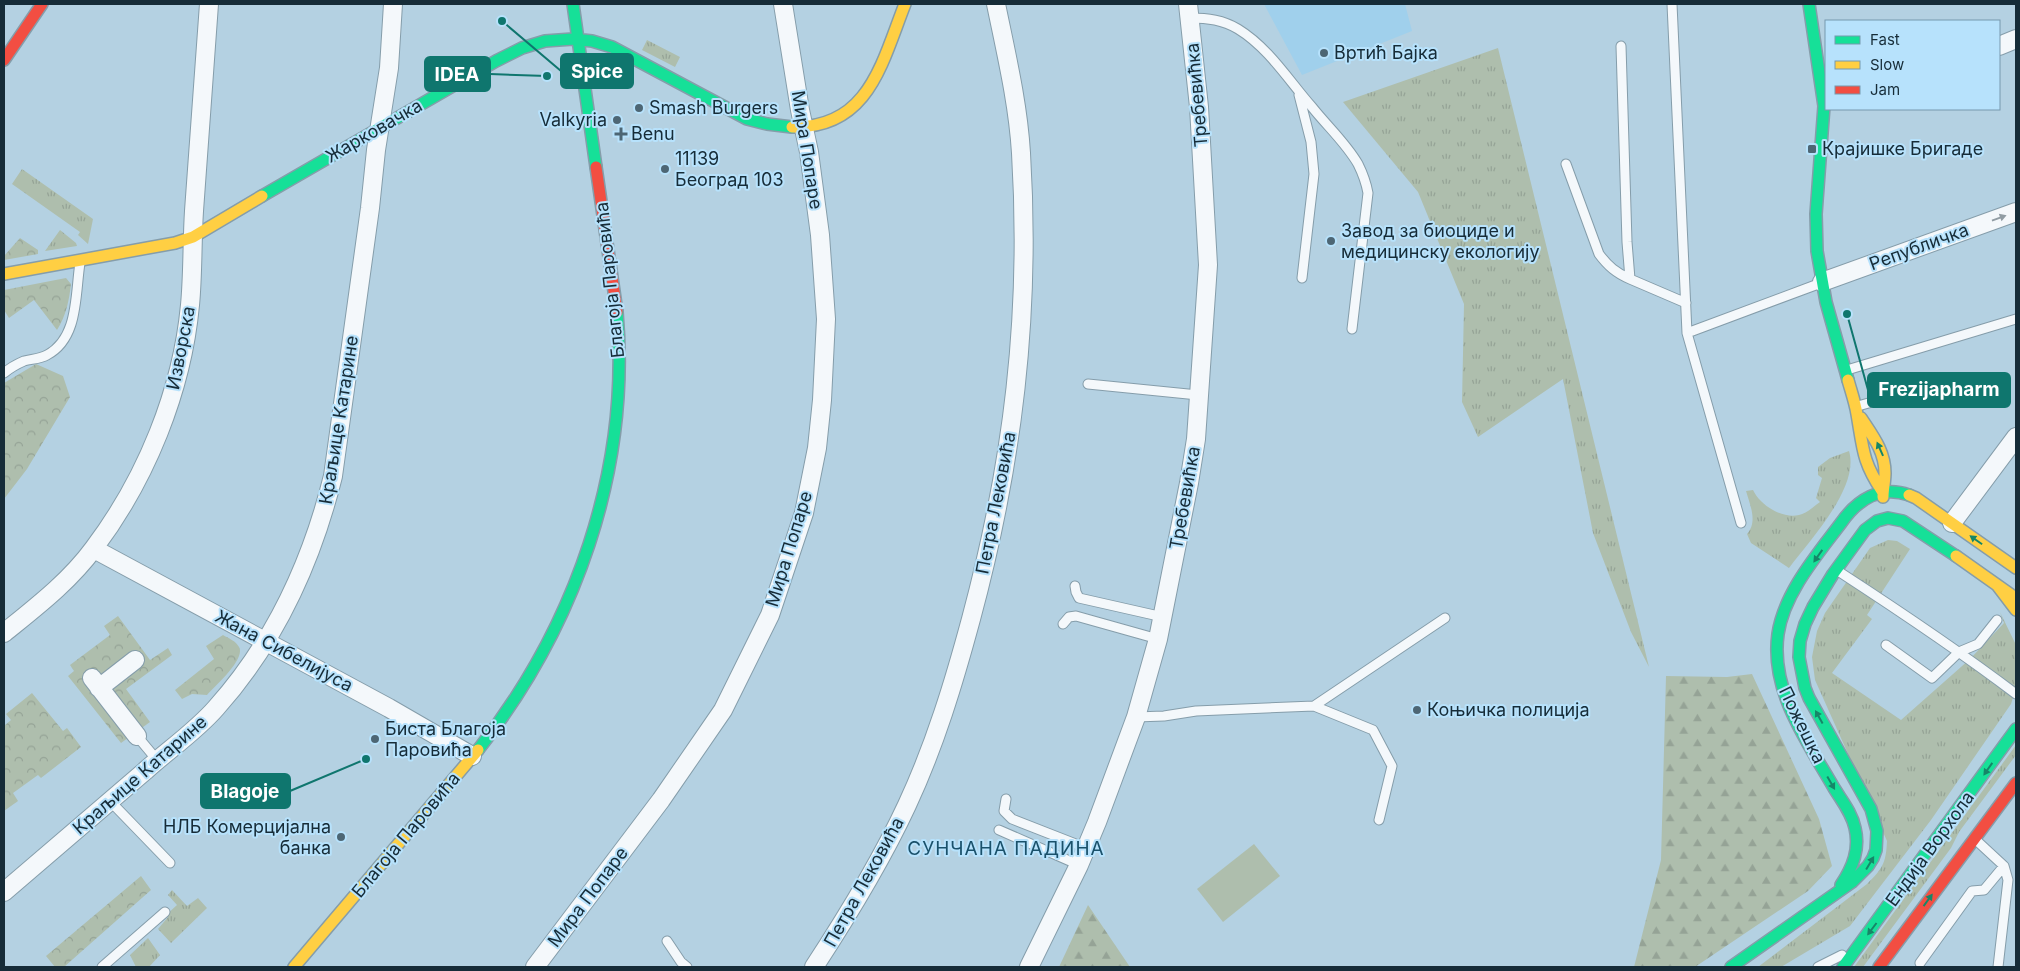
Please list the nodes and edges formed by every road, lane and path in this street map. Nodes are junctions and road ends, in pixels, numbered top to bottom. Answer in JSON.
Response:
{"nodes":[{"id":1,"x":42,"y":4,"type":"edge"},
{"id":2,"x":209,"y":4,"type":"edge"},
{"id":3,"x":393,"y":4,"type":"edge"},
{"id":4,"x":573,"y":4,"type":"edge"},
{"id":5,"x":783,"y":4,"type":"edge"},
{"id":6,"x":906,"y":4,"type":"edge"},
{"id":7,"x":996,"y":4,"type":"edge"},
{"id":8,"x":1672,"y":4,"type":"edge"},
{"id":9,"x":1810,"y":4,"type":"edge"},
{"id":10,"x":1189,"y":11,"type":"edge"},
{"id":11,"x":577,"y":38,"type":"junction"},
{"id":12,"x":2016,"y":39,"type":"edge"},
{"id":13,"x":1621,"y":46,"type":"dead end"},
{"id":14,"x":2000,"y":46,"type":"edge"},
{"id":15,"x":4,"y":60,"type":"edge"},
{"id":16,"x":1298,"y":92,"type":"junction"},
{"id":17,"x":1825,"y":106,"type":"edge"},
{"id":18,"x":804,"y":125,"type":"junction"},
{"id":19,"x":380,"y":127,"type":"junction"},
{"id":20,"x":1566,"y":164,"type":"dead end"},
{"id":21,"x":2016,"y":212,"type":"edge"},
{"id":22,"x":193,"y":237,"type":"junction"},
{"id":23,"x":80,"y":261,"type":"junction"},
{"id":24,"x":4,"y":274,"type":"edge"},
{"id":25,"x":1302,"y":278,"type":"dead end"},
{"id":26,"x":1630,"y":279,"type":"junction"},
{"id":27,"x":1822,"y":282,"type":"junction"},
{"id":28,"x":1686,"y":303,"type":"junction"},
{"id":29,"x":2016,"y":318,"type":"edge"},
{"id":30,"x":1352,"y":330,"type":"dead end"},
{"id":31,"x":1687,"y":333,"type":"junction"},
{"id":32,"x":1845,"y":370,"type":"junction"},
{"id":33,"x":4,"y":372,"type":"edge"},
{"id":34,"x":1088,"y":384,"type":"dead end"},
{"id":35,"x":1926,"y":387,"type":"dead end"},
{"id":36,"x":1198,"y":395,"type":"junction"},
{"id":37,"x":1856,"y":410,"type":"junction"},
{"id":38,"x":2016,"y":437,"type":"edge"},
{"id":39,"x":1882,"y":491,"type":"junction"},
{"id":40,"x":1885,"y":518,"type":"junction"},
{"id":41,"x":1740,"y":523,"type":"dead end"},
{"id":42,"x":1952,"y":523,"type":"junction"},
{"id":43,"x":94,"y":549,"type":"junction"},
{"id":44,"x":2016,"y":568,"type":"edge"},
{"id":45,"x":1836,"y":570,"type":"junction"},
{"id":46,"x":1997,"y":585,"type":"junction"},
{"id":47,"x":1075,"y":586,"type":"dead end"},
{"id":48,"x":2016,"y":598,"type":"edge"},
{"id":49,"x":2016,"y":610,"type":"edge"},
{"id":50,"x":1163,"y":617,"type":"junction"},
{"id":51,"x":1445,"y":618,"type":"dead end"},
{"id":52,"x":1997,"y":620,"type":"dead end"},
{"id":53,"x":1063,"y":624,"type":"dead end"},
{"id":54,"x":4,"y":634,"type":"edge"},
{"id":55,"x":1158,"y":639,"type":"junction"},
{"id":56,"x":264,"y":641,"type":"junction"},
{"id":57,"x":1886,"y":645,"type":"dead end"},
{"id":58,"x":1959,"y":652,"type":"junction"},
{"id":59,"x":135,"y":660,"type":"dead end"},
{"id":60,"x":2016,"y":694,"type":"edge"},
{"id":61,"x":1314,"y":706,"type":"junction"},
{"id":62,"x":1136,"y":717,"type":"junction"},
{"id":63,"x":2016,"y":729,"type":"edge"},
{"id":64,"x":137,"y":736,"type":"joint"},
{"id":65,"x":472,"y":756,"type":"junction"},
{"id":66,"x":157,"y":760,"type":"junction"},
{"id":67,"x":2016,"y":783,"type":"edge"},
{"id":68,"x":1006,"y":799,"type":"dead end"},
{"id":69,"x":110,"y":800,"type":"junction"},
{"id":70,"x":1378,"y":820,"type":"dead end"},
{"id":71,"x":999,"y":830,"type":"dead end"},
{"id":72,"x":1974,"y":838,"type":"junction"},
{"id":73,"x":1086,"y":848,"type":"junction"},
{"id":74,"x":170,"y":862,"type":"dead end"},
{"id":75,"x":1079,"y":865,"type":"junction"},
{"id":76,"x":2004,"y":866,"type":"junction"},
{"id":77,"x":4,"y":892,"type":"edge"},
{"id":78,"x":1834,"y":895,"type":"junction"},
{"id":79,"x":165,"y":912,"type":"dead end"},
{"id":80,"x":667,"y":941,"type":"dead end"},
{"id":81,"x":1860,"y":945,"type":"junction"},
{"id":82,"x":1920,"y":963,"type":"dead end"},
{"id":83,"x":102,"y":967,"type":"edge"},
{"id":84,"x":294,"y":967,"type":"edge"},
{"id":85,"x":535,"y":967,"type":"edge"},
{"id":86,"x":688,"y":967,"type":"edge"},
{"id":87,"x":814,"y":967,"type":"edge"},
{"id":88,"x":1029,"y":967,"type":"edge"},
{"id":89,"x":1731,"y":967,"type":"edge"},
{"id":90,"x":1818,"y":967,"type":"edge"},
{"id":91,"x":1843,"y":967,"type":"edge"},
{"id":92,"x":1879,"y":967,"type":"edge"},
{"id":93,"x":1998,"y":967,"type":"edge"}],
"edges":[{"from":1,"to":15,"type":"main road"},
{"from":2,"to":22,"type":"street","name":"Изворска"},
{"from":3,"to":19,"type":"street","name":"Краљице Катарине"},
{"from":4,"to":11,"type":"main road","name":"Благоја Паровића"},
{"from":5,"to":18,"type":"street","name":"Мира Попаре"},
{"from":6,"to":18,"type":"main road","name":"Жарковачка"},
{"from":7,"to":87,"type":"street","name":"Петра Лековића"},
{"from":8,"to":28,"type":"lane"},
{"from":9,"to":17,"type":"main road"},
{"from":10,"to":16,"type":"lane"},
{"from":10,"to":36,"type":"street","name":"Требевићка"},
{"from":11,"to":18,"type":"main road","name":"Жарковачка"},
{"from":11,"to":19,"type":"main road","name":"Жарковачка"},
{"from":11,"to":65,"type":"main road","name":"Благоја Паровића"},
{"from":12,"to":14,"type":"street"},
{"from":13,"to":26,"type":"lane"},
{"from":16,"to":25,"type":"lane"},
{"from":16,"to":30,"type":"lane"},
{"from":17,"to":27,"type":"main road"},
{"from":18,"to":85,"type":"street","name":"Мира Попаре"},
{"from":19,"to":22,"type":"main road","name":"Жарковачка"},
{"from":19,"to":56,"type":"street","name":"Краљице Катарине"},
{"from":20,"to":26,"type":"lane"},
{"from":27,"to":21,"type":"street","name":"Републичка","one_way":true},
{"from":22,"to":23,"type":"main road","name":"Жарковачка"},
{"from":22,"to":43,"type":"street","name":"Изворска"},
{"from":23,"to":24,"type":"main road","name":"Жарковачка"},
{"from":23,"to":33,"type":"lane"},
{"from":26,"to":28,"type":"lane"},
{"from":27,"to":31,"type":"lane"},
{"from":27,"to":32,"type":"main road"},
{"from":28,"to":31,"type":"lane"},
{"from":29,"to":32,"type":"lane"},
{"from":31,"to":41,"type":"lane"},
{"from":32,"to":37,"type":"main road"},
{"from":34,"to":36,"type":"lane"},
{"from":35,"to":37,"type":"lane"},
{"from":36,"to":50,"type":"street","name":"Требевићка"},
{"from":37,"to":39,"type":"main road"},
{"from":39,"to":37,"type":"main road","one_way":true},
{"from":38,"to":42,"type":"street"},
{"from":39,"to":40,"type":"main road"},
{"from":39,"to":42,"type":"main road"},
{"from":39,"to":78,"type":"main road","name":"Пожешка","one_way":true},
{"from":40,"to":45,"type":"main road","name":"Пожешка"},
{"from":40,"to":46,"type":"main road"},
{"from":44,"to":42,"type":"main road","one_way":true},
{"from":43,"to":54,"type":"street","name":"Изворска"},
{"from":43,"to":56,"type":"street","name":"Жана Сибелијуса"},
{"from":45,"to":58,"type":"lane"},
{"from":78,"to":45,"type":"main road","name":"Пожешка","one_way":true},
{"from":46,"to":48,"type":"main road"},
{"from":46,"to":49,"type":"main road"},
{"from":47,"to":50,"type":"lane"},
{"from":50,"to":55,"type":"street","name":"Требевићка"},
{"from":51,"to":61,"type":"lane"},
{"from":52,"to":58,"type":"lane"},
{"from":53,"to":55,"type":"lane"},
{"from":55,"to":62,"type":"street","name":"Требевићка"},
{"from":56,"to":65,"type":"street","name":"Жана Сибелијуса"},
{"from":56,"to":66,"type":"street","name":"Краљице Катарине"},
{"from":57,"to":58,"type":"lane"},
{"from":58,"to":60,"type":"lane"},
{"from":59,"to":64,"type":"street"},
{"from":61,"to":62,"type":"lane"},
{"from":61,"to":70,"type":"lane"},
{"from":62,"to":73,"type":"street","name":"Требевићка"},
{"from":63,"to":81,"type":"main road","name":"Ендија Ворхола","one_way":true},
{"from":64,"to":66,"type":"lane"},
{"from":65,"to":84,"type":"main road","name":"Благоја Паровића"},
{"from":66,"to":69,"type":"street","name":"Краљице Катарине"},
{"from":67,"to":72,"type":"main road","name":"Ендија Ворхола"},
{"from":68,"to":73,"type":"lane"},
{"from":69,"to":74,"type":"lane"},
{"from":69,"to":77,"type":"street","name":"Краљице Катарине"},
{"from":71,"to":75,"type":"lane"},
{"from":72,"to":76,"type":"lane"},
{"from":92,"to":72,"type":"main road","name":"Ендија Ворхола","one_way":true},
{"from":73,"to":75,"type":"street","name":"Требевићка"},
{"from":75,"to":88,"type":"street","name":"Требевићка"},
{"from":76,"to":82,"type":"lane"},
{"from":76,"to":93,"type":"lane"},
{"from":78,"to":89,"type":"main road","name":"Пожешка"},
{"from":79,"to":83,"type":"lane"},
{"from":80,"to":86,"type":"lane"},
{"from":81,"to":90,"type":"lane"},
{"from":81,"to":91,"type":"main road","name":"Ендија Ворхола"}]}
